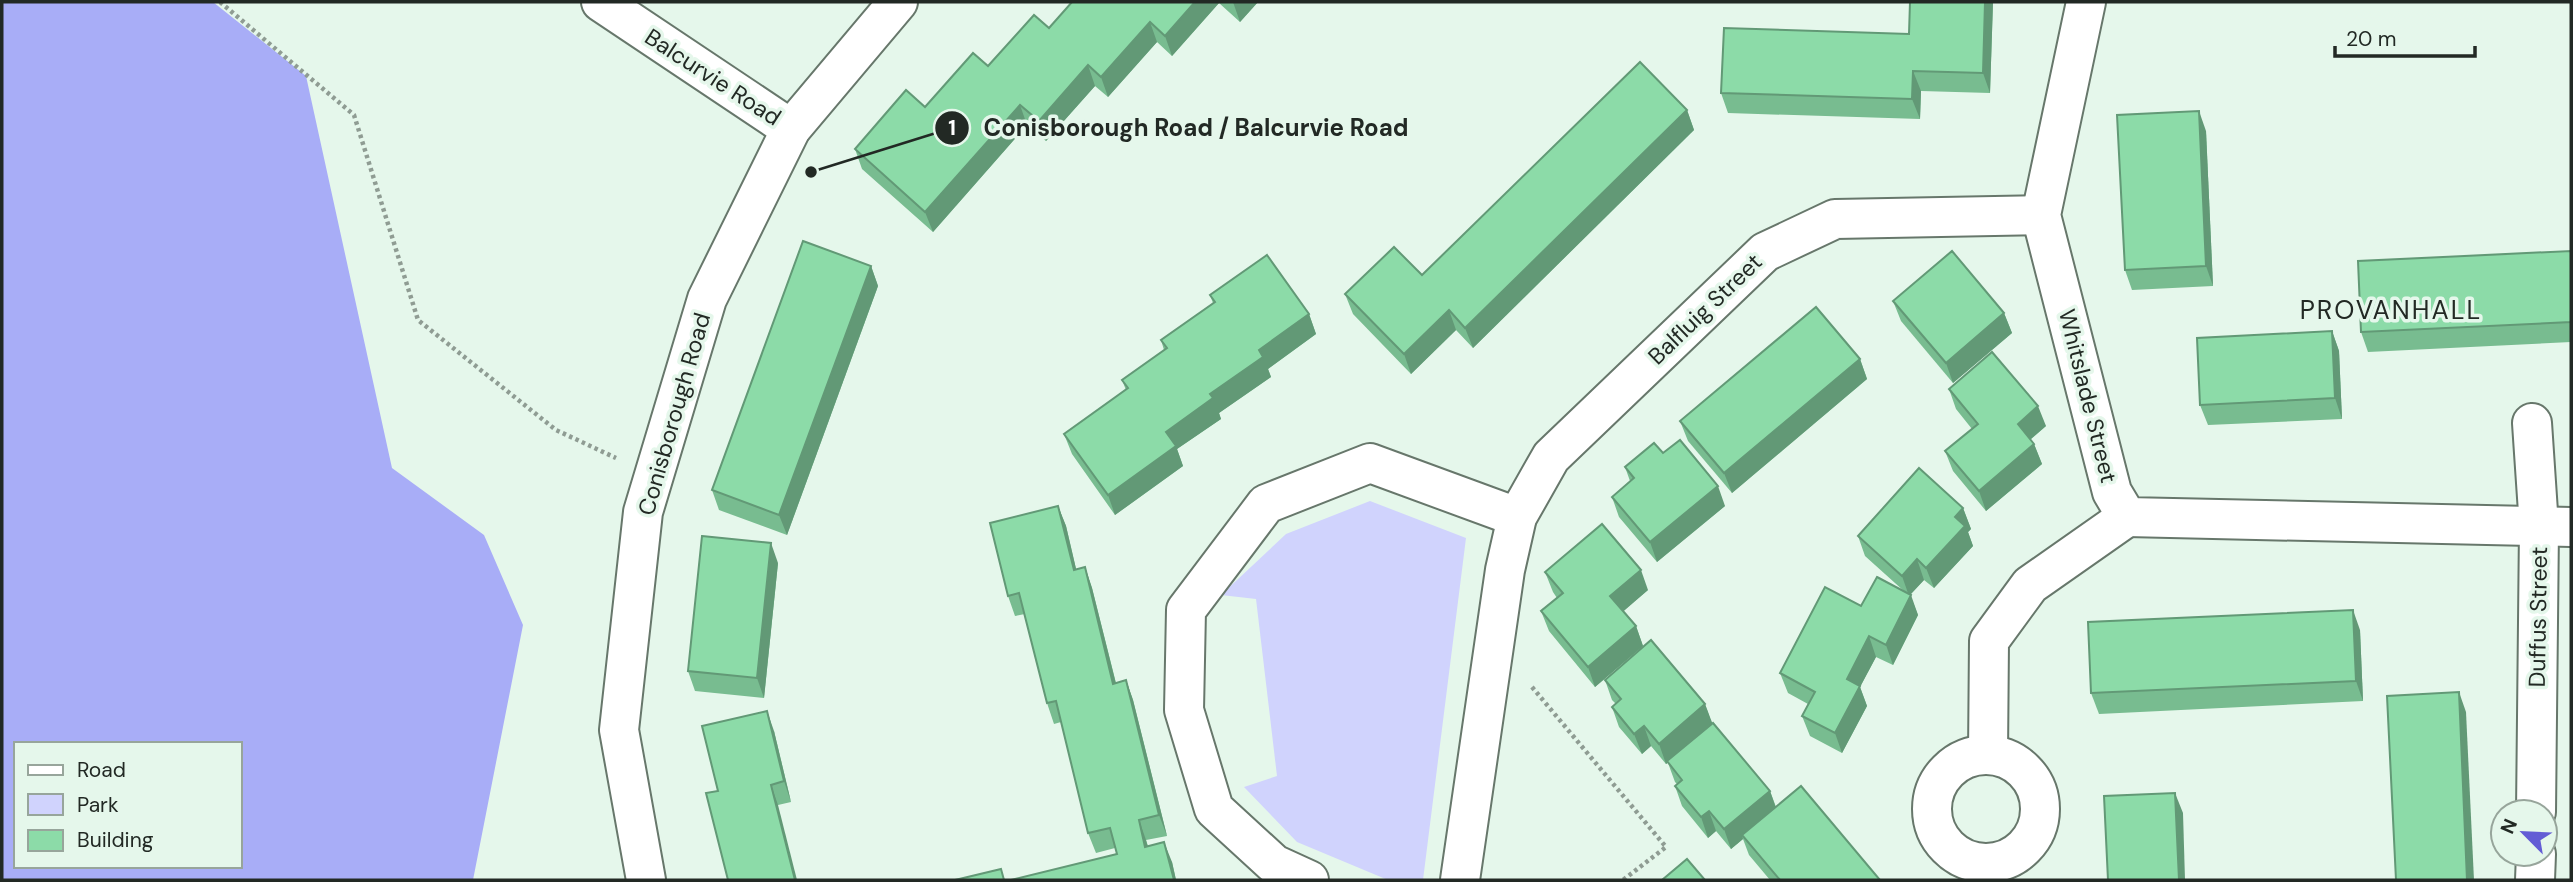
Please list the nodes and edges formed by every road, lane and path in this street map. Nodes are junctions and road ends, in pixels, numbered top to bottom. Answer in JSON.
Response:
{"nodes":[{"id":1,"x":220,"y":2,"type":"edge"},
{"id":2,"x":601,"y":2,"type":"edge"},
{"id":3,"x":898,"y":2,"type":"edge"},
{"id":4,"x":2086,"y":2,"type":"edge"},
{"id":5,"x":791,"y":128,"type":"junction"},
{"id":6,"x":2041,"y":215,"type":"junction"},
{"id":7,"x":2532,"y":423,"type":"dead end"},
{"id":8,"x":653,"y":476,"type":"junction"},
{"id":9,"x":1517,"y":517,"type":"junction"},
{"id":10,"x":2127,"y":517,"type":"junction"},
{"id":11,"x":2555,"y":527,"type":"edge"},
{"id":12,"x":1495,"y":643,"type":"junction"},
{"id":13,"x":1989,"y":755,"type":"dead end"},
{"id":14,"x":2537,"y":798,"type":"edge"},
{"id":15,"x":646,"y":880,"type":"edge"},
{"id":16,"x":1308,"y":880,"type":"edge"},
{"id":17,"x":1460,"y":880,"type":"edge"},
{"id":18,"x":1623,"y":880,"type":"edge"}],
"edges":[{"from":1,"to":8,"type":"path"},
{"from":2,"to":5,"type":"street","name":"Balcurvie Road"},
{"from":3,"to":5,"type":"street","name":"Conisborough Road"},
{"from":4,"to":6,"type":"street","name":"Whitslade Street"},
{"from":5,"to":8,"type":"street","name":"Conisborough Road"},
{"from":6,"to":9,"type":"street","name":"Balfluig Street"},
{"from":6,"to":10,"type":"street","name":"Whitslade Street"},
{"from":7,"to":11,"type":"street","name":"Duffus Street"},
{"from":8,"to":15,"type":"street","name":"Conisborough Road"},
{"from":9,"to":12,"type":"street","name":"Balfluig Street"},
{"from":9,"to":16,"type":"street"},
{"from":10,"to":11,"type":"street"},
{"from":10,"to":13,"type":"street"},
{"from":11,"to":14,"type":"street","name":"Duffus Street"},
{"from":12,"to":17,"type":"street","name":"Balfluig Street"},
{"from":12,"to":18,"type":"path"}]}
